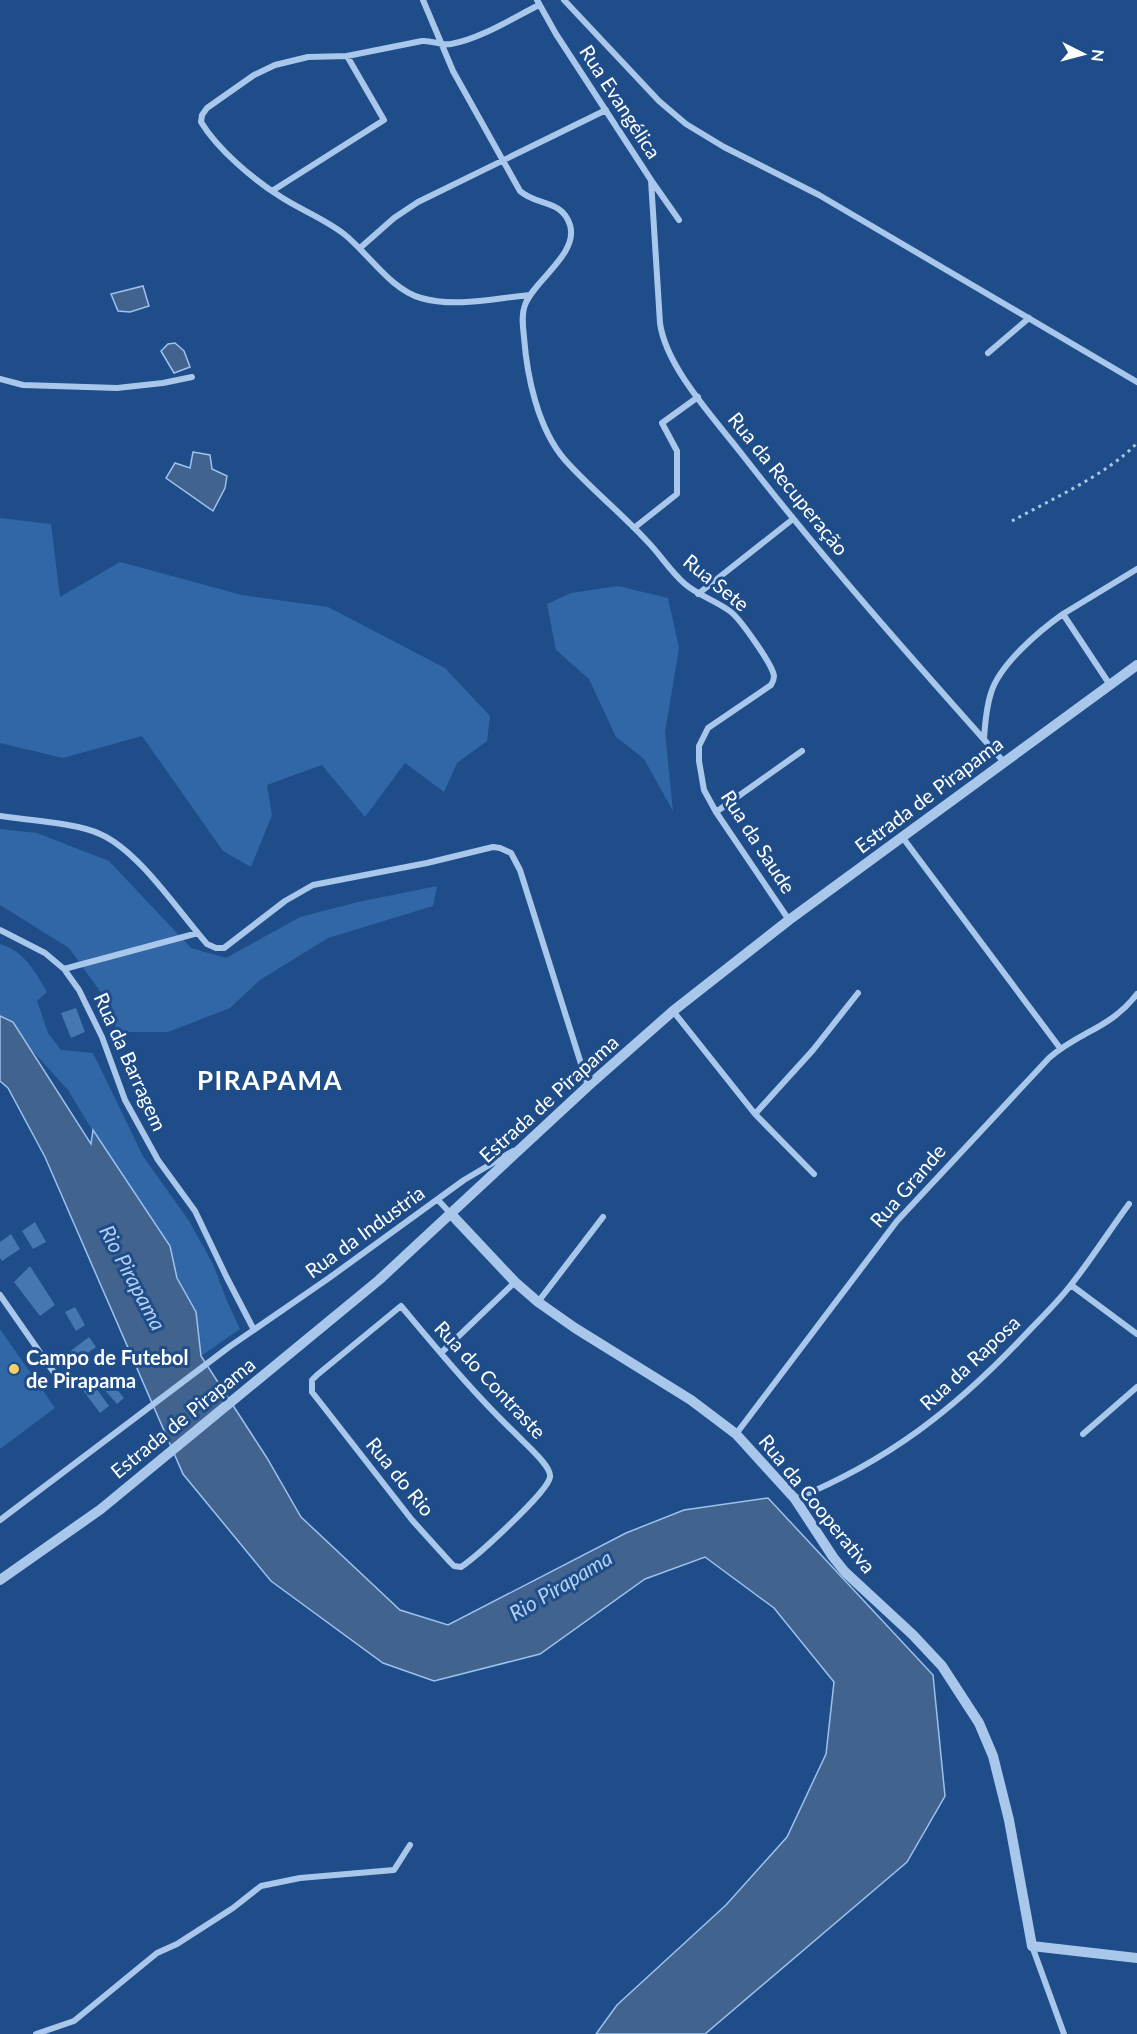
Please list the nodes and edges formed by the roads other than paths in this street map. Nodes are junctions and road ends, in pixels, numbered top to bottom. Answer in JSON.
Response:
{"nodes":[{"id":1,"x":423,"y":0,"type":"edge"},
{"id":2,"x":564,"y":0,"type":"edge"},
{"id":3,"x":538,"y":2,"type":"edge"},
{"id":4,"x":441,"y":44,"type":"junction"},
{"id":5,"x":347,"y":56,"type":"junction"},
{"id":6,"x":606,"y":110,"type":"junction"},
{"id":7,"x":501,"y":160,"type":"junction"},
{"id":8,"x":651,"y":180,"type":"junction"},
{"id":9,"x":272,"y":191,"type":"junction"},
{"id":10,"x":680,"y":220,"type":"dead end"},
{"id":11,"x":360,"y":248,"type":"junction"},
{"id":12,"x":530,"y":295,"type":"junction"},
{"id":13,"x":1029,"y":318,"type":"junction"},
{"id":14,"x":988,"y":353,"type":"dead end"},
{"id":15,"x":192,"y":377,"type":"dead end"},
{"id":16,"x":0,"y":379,"type":"edge"},
{"id":17,"x":1137,"y":382,"type":"edge"},
{"id":18,"x":698,"y":397,"type":"junction"},
{"id":19,"x":794,"y":519,"type":"junction"},
{"id":20,"x":634,"y":528,"type":"junction"},
{"id":21,"x":1137,"y":569,"type":"edge"},
{"id":22,"x":698,"y":594,"type":"junction"},
{"id":23,"x":1063,"y":614,"type":"junction"},
{"id":24,"x":1137,"y":665,"type":"edge"},
{"id":25,"x":1110,"y":685,"type":"junction"},
{"id":26,"x":984,"y":739,"type":"junction"},
{"id":27,"x":699,"y":746,"type":"joint"},
{"id":28,"x":802,"y":751,"type":"dead end"},
{"id":29,"x":1004,"y":762,"type":"junction"},
{"id":30,"x":716,"y":812,"type":"junction"},
{"id":31,"x":0,"y":816,"type":"edge"},
{"id":32,"x":903,"y":838,"type":"junction"},
{"id":33,"x":789,"y":920,"type":"junction"},
{"id":34,"x":0,"y":930,"type":"edge"},
{"id":35,"x":198,"y":933,"type":"junction"},
{"id":36,"x":64,"y":969,"type":"junction"},
{"id":37,"x":858,"y":993,"type":"dead end"},
{"id":38,"x":1137,"y":994,"type":"edge"},
{"id":39,"x":673,"y":1011,"type":"junction"},
{"id":40,"x":1060,"y":1048,"type":"junction"},
{"id":41,"x":588,"y":1086,"type":"junction"},
{"id":42,"x":755,"y":1114,"type":"junction"},
{"id":43,"x":522,"y":1147,"type":"junction"},
{"id":44,"x":814,"y":1174,"type":"dead end"},
{"id":45,"x":438,"y":1200,"type":"junction"},
{"id":46,"x":1129,"y":1204,"type":"dead end"},
{"id":47,"x":451,"y":1214,"type":"junction"},
{"id":48,"x":603,"y":1217,"type":"dead end"},
{"id":49,"x":515,"y":1282,"type":"junction"},
{"id":50,"x":1071,"y":1285,"type":"junction"},
{"id":51,"x":0,"y":1295,"type":"edge"},
{"id":52,"x":538,"y":1302,"type":"junction"},
{"id":53,"x":254,"y":1330,"type":"junction"},
{"id":54,"x":1137,"y":1334,"type":"edge"},
{"id":55,"x":441,"y":1353,"type":"junction"},
{"id":56,"x":55,"y":1374,"type":"dead end"},
{"id":57,"x":1137,"y":1387,"type":"edge"},
{"id":58,"x":322,"y":1406,"type":"joint"},
{"id":59,"x":736,"y":1434,"type":"junction"},
{"id":60,"x":1083,"y":1434,"type":"dead end"},
{"id":61,"x":795,"y":1499,"type":"junction"},
{"id":62,"x":0,"y":1520,"type":"edge"},
{"id":63,"x":454,"y":1566,"type":"joint"},
{"id":64,"x":0,"y":1580,"type":"edge"},
{"id":65,"x":410,"y":1845,"type":"dead end"},
{"id":66,"x":1032,"y":1946,"type":"junction"},
{"id":67,"x":1137,"y":1958,"type":"edge"},
{"id":68,"x":36,"y":2034,"type":"edge"},
{"id":69,"x":1064,"y":2034,"type":"edge"}],
"edges":[{"from":1,"to":4,"type":"street"},
{"from":2,"to":13,"type":"street"},
{"from":3,"to":4,"type":"street"},
{"from":3,"to":6,"type":"street","name":"Rua Evangélica"},
{"from":4,"to":5,"type":"street"},
{"from":4,"to":7,"type":"street"},
{"from":5,"to":9,"type":"street"},
{"from":5,"to":9,"type":"street"},
{"from":6,"to":7,"type":"street"},
{"from":6,"to":8,"type":"street","name":"Rua Evangélica"},
{"from":7,"to":11,"type":"street"},
{"from":7,"to":12,"type":"street"},
{"from":8,"to":10,"type":"street","name":"Rua Evangélica"},
{"from":8,"to":18,"type":"street","name":"Rua da Recuperação"},
{"from":9,"to":11,"type":"street"},
{"from":11,"to":12,"type":"street"},
{"from":12,"to":20,"type":"street","name":"Rua Sete"},
{"from":13,"to":14,"type":"street"},
{"from":13,"to":17,"type":"street"},
{"from":15,"to":16,"type":"street"},
{"from":18,"to":19,"type":"street","name":"Rua da Recuperação"},
{"from":18,"to":20,"type":"street"},
{"from":19,"to":22,"type":"street"},
{"from":19,"to":26,"type":"street","name":"Rua da Recuperação"},
{"from":20,"to":22,"type":"street","name":"Rua Sete"},
{"from":21,"to":23,"type":"street"},
{"from":22,"to":27,"type":"street","name":"Rua Sete"},
{"from":23,"to":25,"type":"street"},
{"from":23,"to":26,"type":"street"},
{"from":24,"to":25,"type":"street","name":"Estrada de Pirapama"},
{"from":25,"to":29,"type":"street","name":"Estrada de Pirapama"},
{"from":26,"to":29,"type":"street","name":"Rua da Recuperação"},
{"from":27,"to":30,"type":"street","name":"Rua da Saude"},
{"from":28,"to":30,"type":"street"},
{"from":29,"to":32,"type":"street","name":"Estrada de Pirapama"},
{"from":30,"to":33,"type":"street","name":"Rua da Saude"},
{"from":31,"to":35,"type":"street"},
{"from":32,"to":33,"type":"street","name":"Estrada de Pirapama"},
{"from":32,"to":40,"type":"street"},
{"from":33,"to":39,"type":"street","name":"Estrada de Pirapama"},
{"from":34,"to":36,"type":"street","name":"Rua da Barragem"},
{"from":35,"to":36,"type":"street"},
{"from":35,"to":41,"type":"street"},
{"from":36,"to":53,"type":"street","name":"Rua da Barragem"},
{"from":37,"to":42,"type":"street"},
{"from":38,"to":40,"type":"street","name":"Rua Grande"},
{"from":39,"to":41,"type":"street","name":"Estrada de Pirapama"},
{"from":39,"to":42,"type":"street"},
{"from":40,"to":59,"type":"street","name":"Rua Grande"},
{"from":41,"to":43,"type":"street","name":"Estrada de Pirapama"},
{"from":42,"to":44,"type":"street"},
{"from":43,"to":45,"type":"street","name":"Rua da Industria"},
{"from":43,"to":47,"type":"street","name":"Estrada de Pirapama"},
{"from":45,"to":47,"type":"street"},
{"from":45,"to":53,"type":"street","name":"Rua da Industria"},
{"from":46,"to":50,"type":"street","name":"Rua da Raposa"},
{"from":47,"to":49,"type":"street","name":"Rua da Cooperativa"},
{"from":47,"to":64,"type":"street","name":"Estrada de Pirapama"},
{"from":48,"to":52,"type":"street"},
{"from":49,"to":52,"type":"street","name":"Rua da Cooperativa"},
{"from":49,"to":55,"type":"street"},
{"from":50,"to":54,"type":"street"},
{"from":50,"to":61,"type":"street","name":"Rua da Raposa"},
{"from":51,"to":56,"type":"street"},
{"from":52,"to":59,"type":"street","name":"Rua da Cooperativa"},
{"from":53,"to":62,"type":"street","name":"Rua da Industria"},
{"from":55,"to":58,"type":"street","name":"Rua do Contraste"},
{"from":55,"to":63,"type":"street","name":"Rua do Contraste"},
{"from":57,"to":60,"type":"street"},
{"from":58,"to":63,"type":"street","name":"Rua do Rio"},
{"from":59,"to":61,"type":"street","name":"Rua da Cooperativa"},
{"from":61,"to":66,"type":"street","name":"Rua da Cooperativa"},
{"from":65,"to":68,"type":"street"},
{"from":66,"to":67,"type":"street"},
{"from":66,"to":69,"type":"street"}]}
